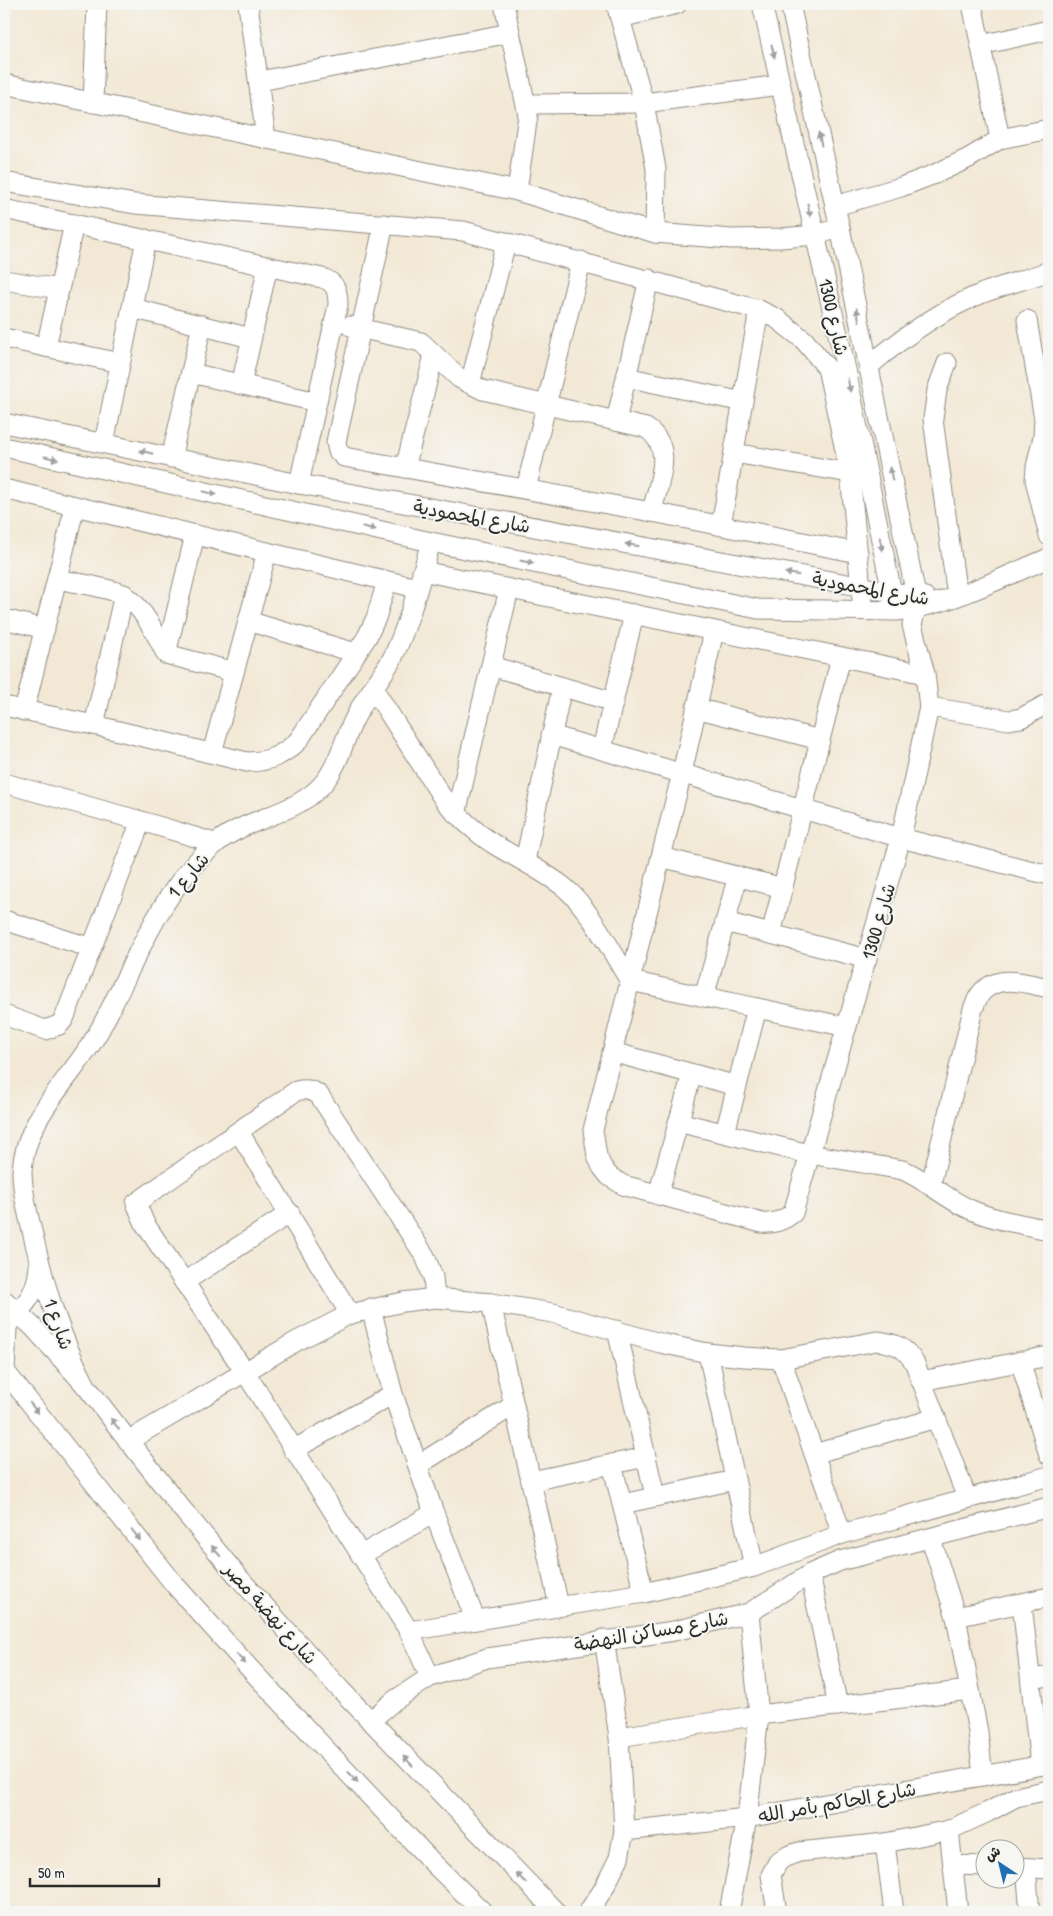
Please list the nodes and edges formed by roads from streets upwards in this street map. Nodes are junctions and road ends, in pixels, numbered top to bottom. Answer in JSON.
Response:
{"nodes":[{"id":1,"x":97,"y":4,"type":"edge"},
{"id":2,"x":249,"y":4,"type":"edge"},
{"id":3,"x":504,"y":4,"type":"edge"},
{"id":4,"x":677,"y":4,"type":"edge"},
{"id":5,"x":762,"y":4,"type":"edge"},
{"id":6,"x":790,"y":4,"type":"edge"},
{"id":7,"x":972,"y":4,"type":"edge"},
{"id":8,"x":655,"y":6,"type":"edge"},
{"id":9,"x":618,"y":11,"type":"edge"},
{"id":10,"x":1049,"y":30,"type":"edge"},
{"id":11,"x":510,"y":34,"type":"junction"},
{"id":12,"x":981,"y":45,"type":"junction"},
{"id":13,"x":260,"y":81,"type":"junction"},
{"id":14,"x":4,"y":84,"type":"edge"},
{"id":15,"x":780,"y":85,"type":"junction"},
{"id":16,"x":93,"y":103,"type":"junction"},
{"id":17,"x":644,"y":103,"type":"junction"},
{"id":18,"x":526,"y":104,"type":"junction"},
{"id":19,"x":1049,"y":130,"type":"edge"},
{"id":20,"x":266,"y":139,"type":"junction"},
{"id":21,"x":1000,"y":139,"type":"junction"},
{"id":22,"x":4,"y":182,"type":"edge"},
{"id":23,"x":517,"y":191,"type":"junction"},
{"id":24,"x":835,"y":206,"type":"junction"},
{"id":25,"x":4,"y":209,"type":"edge"},
{"id":26,"x":74,"y":224,"type":"junction"},
{"id":27,"x":384,"y":224,"type":"junction"},
{"id":28,"x":840,"y":228,"type":"junction"},
{"id":29,"x":655,"y":233,"type":"junction"},
{"id":30,"x":815,"y":235,"type":"junction"},
{"id":31,"x":146,"y":239,"type":"junction"},
{"id":32,"x":506,"y":242,"type":"junction"},
{"id":33,"x":581,"y":261,"type":"junction"},
{"id":34,"x":268,"y":266,"type":"junction"},
{"id":35,"x":1049,"y":271,"type":"edge"},
{"id":36,"x":649,"y":279,"type":"junction"},
{"id":37,"x":4,"y":280,"type":"edge"},
{"id":38,"x":59,"y":289,"type":"junction"},
{"id":39,"x":132,"y":308,"type":"junction"},
{"id":40,"x":760,"y":310,"type":"junction"},
{"id":41,"x":1027,"y":320,"type":"dead end"},
{"id":42,"x":334,"y":322,"type":"junction"},
{"id":43,"x":202,"y":325,"type":"junction"},
{"id":44,"x":361,"y":328,"type":"junction"},
{"id":45,"x":4,"y":338,"type":"edge"},
{"id":46,"x":252,"y":338,"type":"junction"},
{"id":47,"x":46,"y":347,"type":"junction"},
{"id":48,"x":434,"y":355,"type":"junction"},
{"id":49,"x":120,"y":363,"type":"junction"},
{"id":50,"x":947,"y":363,"type":"dead end"},
{"id":51,"x":869,"y":366,"type":"junction"},
{"id":52,"x":191,"y":373,"type":"junction"},
{"id":53,"x":626,"y":377,"type":"junction"},
{"id":54,"x":470,"y":384,"type":"junction"},
{"id":55,"x":241,"y":385,"type":"junction"},
{"id":56,"x":317,"y":402,"type":"junction"},
{"id":57,"x":743,"y":402,"type":"junction"},
{"id":58,"x":546,"y":405,"type":"junction"},
{"id":59,"x":616,"y":421,"type":"junction"},
{"id":60,"x":4,"y":423,"type":"edge"},
{"id":61,"x":104,"y":443,"type":"junction"},
{"id":62,"x":4,"y":447,"type":"edge"},
{"id":63,"x":734,"y":453,"type":"junction"},
{"id":64,"x":171,"y":458,"type":"junction"},
{"id":65,"x":405,"y":468,"type":"junction"},
{"id":66,"x":850,"y":473,"type":"junction"},
{"id":67,"x":261,"y":477,"type":"junction"},
{"id":68,"x":299,"y":484,"type":"junction"},
{"id":69,"x":4,"y":489,"type":"edge"},
{"id":70,"x":526,"y":489,"type":"junction"},
{"id":71,"x":257,"y":504,"type":"junction"},
{"id":72,"x":75,"y":506,"type":"junction"},
{"id":73,"x":652,"y":512,"type":"junction"},
{"id":74,"x":722,"y":525,"type":"junction"},
{"id":75,"x":195,"y":535,"type":"junction"},
{"id":76,"x":1049,"y":536,"type":"edge"},
{"id":77,"x":430,"y":542,"type":"junction"},
{"id":78,"x":267,"y":552,"type":"junction"},
{"id":79,"x":858,"y":553,"type":"junction"},
{"id":80,"x":1049,"y":558,"type":"edge"},
{"id":81,"x":57,"y":579,"type":"junction"},
{"id":82,"x":420,"y":579,"type":"junction"},
{"id":83,"x":387,"y":581,"type":"junction"},
{"id":84,"x":861,"y":587,"type":"junction"},
{"id":85,"x":509,"y":589,"type":"junction"},
{"id":86,"x":891,"y":592,"type":"junction"},
{"id":87,"x":124,"y":594,"type":"junction"},
{"id":88,"x":950,"y":598,"type":"junction"},
{"id":89,"x":863,"y":610,"type":"junction"},
{"id":90,"x":915,"y":610,"type":"junction"},
{"id":91,"x":897,"y":611,"type":"junction"},
{"id":92,"x":634,"y":614,"type":"junction"},
{"id":93,"x":4,"y":619,"type":"edge"},
{"id":94,"x":248,"y":621,"type":"junction"},
{"id":95,"x":44,"y":629,"type":"junction"},
{"id":96,"x":714,"y":631,"type":"junction"},
{"id":97,"x":166,"y":654,"type":"junction"},
{"id":98,"x":356,"y":654,"type":"junction"},
{"id":99,"x":841,"y":657,"type":"junction"},
{"id":100,"x":491,"y":666,"type":"junction"},
{"id":101,"x":234,"y":672,"type":"junction"},
{"id":102,"x":925,"y":674,"type":"junction"},
{"id":103,"x":562,"y":687,"type":"junction"},
{"id":104,"x":373,"y":688,"type":"junction"},
{"id":105,"x":614,"y":702,"type":"junction"},
{"id":106,"x":1049,"y":703,"type":"edge"},
{"id":107,"x":4,"y":706,"type":"edge"},
{"id":108,"x":929,"y":707,"type":"junction"},
{"id":109,"x":696,"y":708,"type":"junction"},
{"id":110,"x":24,"y":711,"type":"junction"},
{"id":111,"x":94,"y":726,"type":"junction"},
{"id":112,"x":551,"y":735,"type":"junction"},
{"id":113,"x":820,"y":740,"type":"junction"},
{"id":114,"x":602,"y":749,"type":"junction"},
{"id":115,"x":212,"y":753,"type":"junction"},
{"id":116,"x":682,"y":773,"type":"junction"},
{"id":117,"x":4,"y":783,"type":"edge"},
{"id":118,"x":803,"y":809,"type":"junction"},
{"id":119,"x":456,"y":814,"type":"junction"},
{"id":120,"x":142,"y":821,"type":"junction"},
{"id":121,"x":901,"y":838,"type":"junction"},
{"id":122,"x":215,"y":843,"type":"junction"},
{"id":123,"x":661,"y":857,"type":"junction"},
{"id":124,"x":524,"y":861,"type":"junction"},
{"id":125,"x":1049,"y":875,"type":"edge"},
{"id":126,"x":738,"y":876,"type":"junction"},
{"id":127,"x":782,"y":888,"type":"junction"},
{"id":128,"x":4,"y":920,"type":"edge"},
{"id":129,"x":725,"y":922,"type":"junction"},
{"id":130,"x":770,"y":934,"type":"junction"},
{"id":131,"x":91,"y":948,"type":"junction"},
{"id":132,"x":867,"y":959,"type":"junction"},
{"id":133,"x":630,"y":981,"type":"junction"},
{"id":134,"x":1049,"y":988,"type":"edge"},
{"id":135,"x":704,"y":997,"type":"junction"},
{"id":136,"x":757,"y":1008,"type":"junction"},
{"id":137,"x":4,"y":1015,"type":"edge"},
{"id":138,"x":847,"y":1028,"type":"junction"},
{"id":139,"x":612,"y":1052,"type":"junction"},
{"id":140,"x":692,"y":1074,"type":"junction"},
{"id":141,"x":737,"y":1086,"type":"junction"},
{"id":142,"x":678,"y":1122,"type":"junction"},
{"id":143,"x":239,"y":1132,"type":"junction"},
{"id":144,"x":725,"y":1133,"type":"junction"},
{"id":145,"x":809,"y":1154,"type":"junction"},
{"id":146,"x":931,"y":1184,"type":"junction"},
{"id":147,"x":658,"y":1195,"type":"junction"},
{"id":148,"x":290,"y":1213,"type":"junction"},
{"id":149,"x":1049,"y":1230,"type":"edge"},
{"id":150,"x":39,"y":1260,"type":"junction"},
{"id":151,"x":184,"y":1282,"type":"junction"},
{"id":152,"x":435,"y":1298,"type":"junction"},
{"id":153,"x":491,"y":1303,"type":"junction"},
{"id":154,"x":11,"y":1306,"type":"edge"},
{"id":155,"x":371,"y":1308,"type":"junction"},
{"id":156,"x":350,"y":1314,"type":"junction"},
{"id":157,"x":617,"y":1330,"type":"junction"},
{"id":158,"x":708,"y":1353,"type":"junction"},
{"id":159,"x":1049,"y":1356,"type":"edge"},
{"id":160,"x":781,"y":1359,"type":"junction"},
{"id":161,"x":1020,"y":1362,"type":"junction"},
{"id":162,"x":4,"y":1371,"type":"edge"},
{"id":163,"x":245,"y":1372,"type":"junction"},
{"id":164,"x":921,"y":1381,"type":"junction"},
{"id":165,"x":86,"y":1386,"type":"junction"},
{"id":166,"x":393,"y":1394,"type":"junction"},
{"id":167,"x":514,"y":1405,"type":"junction"},
{"id":168,"x":936,"y":1418,"type":"junction"},
{"id":169,"x":128,"y":1441,"type":"junction"},
{"id":170,"x":293,"y":1450,"type":"junction"},
{"id":171,"x":814,"y":1454,"type":"junction"},
{"id":172,"x":1049,"y":1455,"type":"edge"},
{"id":173,"x":646,"y":1457,"type":"junction"},
{"id":174,"x":612,"y":1464,"type":"junction"},
{"id":175,"x":418,"y":1466,"type":"junction"},
{"id":176,"x":1049,"y":1476,"type":"edge"},
{"id":177,"x":735,"y":1480,"type":"junction"},
{"id":178,"x":531,"y":1481,"type":"junction"},
{"id":179,"x":655,"y":1496,"type":"junction"},
{"id":180,"x":967,"y":1498,"type":"junction"},
{"id":181,"x":622,"y":1504,"type":"junction"},
{"id":182,"x":1049,"y":1507,"type":"edge"},
{"id":183,"x":434,"y":1513,"type":"junction"},
{"id":184,"x":842,"y":1534,"type":"junction"},
{"id":185,"x":932,"y":1538,"type":"junction"},
{"id":186,"x":361,"y":1555,"type":"junction"},
{"id":187,"x":754,"y":1567,"type":"junction"},
{"id":188,"x":810,"y":1574,"type":"junction"},
{"id":189,"x":644,"y":1594,"type":"junction"},
{"id":190,"x":1049,"y":1597,"type":"edge"},
{"id":191,"x":1022,"y":1604,"type":"junction"},
{"id":192,"x":560,"y":1606,"type":"junction"},
{"id":193,"x":749,"y":1613,"type":"junction"},
{"id":194,"x":956,"y":1616,"type":"junction"},
{"id":195,"x":475,"y":1619,"type":"junction"},
{"id":196,"x":409,"y":1631,"type":"junction"},
{"id":197,"x":604,"y":1640,"type":"junction"},
{"id":198,"x":430,"y":1677,"type":"junction"},
{"id":199,"x":1040,"y":1677,"type":"edge"},
{"id":200,"x":970,"y":1690,"type":"junction"},
{"id":201,"x":838,"y":1706,"type":"junction"},
{"id":202,"x":759,"y":1715,"type":"junction"},
{"id":203,"x":370,"y":1721,"type":"junction"},
{"id":204,"x":619,"y":1737,"type":"junction"},
{"id":205,"x":1045,"y":1765,"type":"edge"},
{"id":206,"x":982,"y":1776,"type":"junction"},
{"id":207,"x":1049,"y":1790,"type":"edge"},
{"id":208,"x":747,"y":1818,"type":"junction"},
{"id":209,"x":949,"y":1830,"type":"junction"},
{"id":210,"x":624,"y":1832,"type":"junction"},
{"id":211,"x":885,"y":1843,"type":"junction"},
{"id":212,"x":953,"y":1865,"type":"junction"},
{"id":213,"x":976,"y":1866,"type":"edge"},
{"id":214,"x":1026,"y":1867,"type":"edge"},
{"id":215,"x":1049,"y":1869,"type":"edge"},
{"id":216,"x":1025,"y":1888,"type":"edge"},
{"id":217,"x":483,"y":1912,"type":"edge"},
{"id":218,"x":556,"y":1912,"type":"edge"},
{"id":219,"x":588,"y":1912,"type":"edge"},
{"id":220,"x":729,"y":1912,"type":"edge"},
{"id":221,"x":777,"y":1912,"type":"edge"},
{"id":222,"x":894,"y":1912,"type":"edge"},
{"id":223,"x":958,"y":1912,"type":"edge"},
{"id":224,"x":1030,"y":1912,"type":"edge"}],
"edges":[{"from":1,"to":16,"type":"street"},
{"from":2,"to":13,"type":"street"},
{"from":3,"to":11,"type":"street"},
{"from":4,"to":8,"type":"street"},
{"from":5,"to":15,"type":"street","name":"شارع 1300","one_way":true},
{"from":24,"to":6,"type":"street","name":"شارع 1300","one_way":true},
{"from":7,"to":12,"type":"street"},
{"from":8,"to":9,"type":"street"},
{"from":9,"to":17,"type":"street"},
{"from":10,"to":12,"type":"street"},
{"from":11,"to":13,"type":"street"},
{"from":11,"to":18,"type":"street"},
{"from":12,"to":21,"type":"street"},
{"from":13,"to":20,"type":"street"},
{"from":14,"to":16,"type":"street"},
{"from":15,"to":17,"type":"street"},
{"from":15,"to":30,"type":"street","name":"شارع 1300","one_way":true},
{"from":16,"to":20,"type":"street"},
{"from":17,"to":18,"type":"street"},
{"from":17,"to":29,"type":"street"},
{"from":18,"to":23,"type":"street"},
{"from":19,"to":21,"type":"street"},
{"from":20,"to":23,"type":"street"},
{"from":21,"to":24,"type":"street"},
{"from":22,"to":27,"type":"street"},
{"from":23,"to":29,"type":"street"},
{"from":24,"to":28,"type":"street","name":"شارع 1300"},
{"from":25,"to":26,"type":"street"},
{"from":26,"to":31,"type":"street"},
{"from":26,"to":38,"type":"street"},
{"from":27,"to":32,"type":"street"},
{"from":27,"to":44,"type":"street"},
{"from":28,"to":30,"type":"street"},
{"from":51,"to":28,"type":"street","name":"شارع 1300","one_way":true},
{"from":29,"to":30,"type":"street"},
{"from":30,"to":86,"type":"street","name":"شارع 1300","one_way":true},
{"from":31,"to":34,"type":"street"},
{"from":31,"to":39,"type":"street"},
{"from":32,"to":33,"type":"street"},
{"from":32,"to":54,"type":"street"},
{"from":33,"to":36,"type":"street"},
{"from":33,"to":58,"type":"street"},
{"from":34,"to":42,"type":"street"},
{"from":34,"to":46,"type":"street"},
{"from":35,"to":51,"type":"street"},
{"from":36,"to":40,"type":"street"},
{"from":36,"to":53,"type":"street"},
{"from":37,"to":38,"type":"street"},
{"from":38,"to":47,"type":"street"},
{"from":39,"to":43,"type":"street"},
{"from":39,"to":49,"type":"street"},
{"from":40,"to":57,"type":"street"},
{"from":40,"to":66,"type":"street"},
{"from":41,"to":76,"type":"street"},
{"from":42,"to":44,"type":"street"},
{"from":42,"to":56,"type":"street"},
{"from":43,"to":46,"type":"street"},
{"from":43,"to":52,"type":"street"},
{"from":44,"to":48,"type":"street"},
{"from":44,"to":65,"type":"street"},
{"from":45,"to":47,"type":"street"},
{"from":46,"to":55,"type":"street"},
{"from":47,"to":49,"type":"street"},
{"from":48,"to":54,"type":"street"},
{"from":48,"to":65,"type":"street"},
{"from":49,"to":61,"type":"street"},
{"from":50,"to":88,"type":"street"},
{"from":90,"to":51,"type":"street","name":"شارع 1300","one_way":true},
{"from":52,"to":55,"type":"street"},
{"from":52,"to":64,"type":"street"},
{"from":53,"to":57,"type":"street"},
{"from":53,"to":59,"type":"street"},
{"from":54,"to":58,"type":"street"},
{"from":55,"to":56,"type":"street"},
{"from":56,"to":68,"type":"street"},
{"from":57,"to":63,"type":"street"},
{"from":58,"to":59,"type":"street"},
{"from":58,"to":70,"type":"street"},
{"from":59,"to":73,"type":"street"},
{"from":60,"to":61,"type":"street","name":"شارع المحمودية"},
{"from":64,"to":61,"type":"street","name":"شارع المحمودية","one_way":true},
{"from":62,"to":71,"type":"street","name":"شارع المحمودية","one_way":true},
{"from":63,"to":66,"type":"street"},
{"from":63,"to":74,"type":"street"},
{"from":64,"to":67,"type":"street","name":"شارع المحمودية"},
{"from":65,"to":70,"type":"street"},
{"from":66,"to":79,"type":"street"},
{"from":67,"to":68,"type":"street","name":"شارع المحمودية"},
{"from":67,"to":71,"type":"street"},
{"from":84,"to":68,"type":"street","name":"شارع المحمودية","one_way":true},
{"from":69,"to":72,"type":"street"},
{"from":70,"to":73,"type":"street"},
{"from":71,"to":77,"type":"street","name":"شارع المحمودية","one_way":true},
{"from":72,"to":75,"type":"street"},
{"from":72,"to":81,"type":"street"},
{"from":73,"to":74,"type":"street"},
{"from":74,"to":79,"type":"street"},
{"from":75,"to":78,"type":"street"},
{"from":75,"to":97,"type":"street"},
{"from":77,"to":82,"type":"street","name":"شارع 1"},
{"from":77,"to":89,"type":"street","name":"شارع المحمودية","one_way":true},
{"from":78,"to":83,"type":"street"},
{"from":78,"to":94,"type":"street"},
{"from":79,"to":84,"type":"street"},
{"from":80,"to":88,"type":"street"},
{"from":81,"to":87,"type":"street"},
{"from":81,"to":95,"type":"street"},
{"from":82,"to":83,"type":"street"},
{"from":82,"to":85,"type":"street"},
{"from":82,"to":104,"type":"street","name":"شارع 1"},
{"from":83,"to":98,"type":"street"},
{"from":84,"to":86,"type":"street","name":"شارع المحمودية"},
{"from":84,"to":89,"type":"street"},
{"from":85,"to":92,"type":"street"},
{"from":85,"to":100,"type":"street"},
{"from":86,"to":90,"type":"street","name":"شارع المحمودية"},
{"from":86,"to":91,"type":"street","name":"شارع 1300"},
{"from":87,"to":97,"type":"street"},
{"from":87,"to":111,"type":"street"},
{"from":88,"to":90,"type":"street","name":"شارع المحمودية"},
{"from":89,"to":91,"type":"street","name":"شارع المحمودية"},
{"from":90,"to":91,"type":"street","name":"شارع 1300"},
{"from":90,"to":102,"type":"street","name":"شارع 1300"},
{"from":92,"to":96,"type":"street"},
{"from":92,"to":105,"type":"street"},
{"from":93,"to":95,"type":"street"},
{"from":94,"to":98,"type":"street"},
{"from":94,"to":101,"type":"street"},
{"from":95,"to":110,"type":"street"},
{"from":96,"to":99,"type":"street"},
{"from":96,"to":109,"type":"street"},
{"from":97,"to":101,"type":"street"},
{"from":98,"to":115,"type":"street"},
{"from":99,"to":102,"type":"street"},
{"from":99,"to":113,"type":"street"},
{"from":100,"to":103,"type":"street"},
{"from":100,"to":119,"type":"street"},
{"from":101,"to":115,"type":"street"},
{"from":102,"to":108,"type":"street","name":"شارع 1300"},
{"from":103,"to":105,"type":"street"},
{"from":103,"to":112,"type":"street"},
{"from":104,"to":119,"type":"street"},
{"from":104,"to":122,"type":"street","name":"شارع 1"},
{"from":105,"to":114,"type":"street"},
{"from":106,"to":108,"type":"street"},
{"from":107,"to":110,"type":"street"},
{"from":108,"to":121,"type":"street","name":"شارع 1300"},
{"from":109,"to":113,"type":"street"},
{"from":109,"to":116,"type":"street"},
{"from":110,"to":111,"type":"street"},
{"from":111,"to":115,"type":"street"},
{"from":112,"to":114,"type":"street"},
{"from":112,"to":124,"type":"street"},
{"from":113,"to":118,"type":"street"},
{"from":114,"to":116,"type":"street"},
{"from":116,"to":118,"type":"street"},
{"from":116,"to":123,"type":"street"},
{"from":117,"to":120,"type":"street"},
{"from":118,"to":121,"type":"street"},
{"from":118,"to":127,"type":"street"},
{"from":119,"to":124,"type":"street"},
{"from":120,"to":122,"type":"street"},
{"from":120,"to":131,"type":"street"},
{"from":121,"to":125,"type":"street"},
{"from":121,"to":132,"type":"street","name":"شارع 1300"},
{"from":122,"to":150,"type":"street","name":"شارع 1"},
{"from":123,"to":126,"type":"street"},
{"from":123,"to":133,"type":"street"},
{"from":124,"to":133,"type":"street"},
{"from":126,"to":127,"type":"street"},
{"from":126,"to":129,"type":"street"},
{"from":127,"to":130,"type":"street"},
{"from":128,"to":131,"type":"street"},
{"from":129,"to":130,"type":"street"},
{"from":129,"to":135,"type":"street"},
{"from":130,"to":132,"type":"street"},
{"from":131,"to":137,"type":"street"},
{"from":132,"to":138,"type":"street","name":"شارع 1300"},
{"from":133,"to":135,"type":"street"},
{"from":133,"to":139,"type":"street"},
{"from":134,"to":146,"type":"street"},
{"from":135,"to":136,"type":"street"},
{"from":136,"to":138,"type":"street"},
{"from":136,"to":141,"type":"street"},
{"from":138,"to":145,"type":"street","name":"شارع 1300"},
{"from":139,"to":140,"type":"street"},
{"from":139,"to":147,"type":"street"},
{"from":140,"to":141,"type":"street"},
{"from":140,"to":142,"type":"street"},
{"from":141,"to":144,"type":"street"},
{"from":142,"to":144,"type":"street"},
{"from":142,"to":147,"type":"street"},
{"from":143,"to":148,"type":"street"},
{"from":143,"to":151,"type":"street"},
{"from":143,"to":152,"type":"street"},
{"from":144,"to":145,"type":"street"},
{"from":145,"to":146,"type":"street"},
{"from":145,"to":147,"type":"street","name":"شارع 1300"},
{"from":146,"to":149,"type":"street"},
{"from":148,"to":151,"type":"street"},
{"from":148,"to":156,"type":"street"},
{"from":150,"to":154,"type":"street","name":"شارع 1"},
{"from":150,"to":165,"type":"street","name":"شارع 1"},
{"from":151,"to":163,"type":"street"},
{"from":152,"to":153,"type":"street"},
{"from":152,"to":155,"type":"street"},
{"from":153,"to":157,"type":"street"},
{"from":153,"to":167,"type":"street"},
{"from":154,"to":162,"type":"street","name":"شارع 1"},
{"from":154,"to":165,"type":"street","name":"شارع نهضة مصر"},
{"from":155,"to":156,"type":"street"},
{"from":155,"to":166,"type":"street"},
{"from":156,"to":163,"type":"street"},
{"from":157,"to":158,"type":"street"},
{"from":157,"to":173,"type":"street"},
{"from":158,"to":160,"type":"street"},
{"from":158,"to":177,"type":"street"},
{"from":159,"to":161,"type":"street"},
{"from":160,"to":164,"type":"street"},
{"from":160,"to":171,"type":"street"},
{"from":161,"to":164,"type":"street"},
{"from":161,"to":172,"type":"street"},
{"from":162,"to":217,"type":"street","one_way":true},
{"from":163,"to":169,"type":"street"},
{"from":163,"to":170,"type":"street"},
{"from":164,"to":168,"type":"street"},
{"from":169,"to":165,"type":"street","name":"شارع نهضة مصر","one_way":true},
{"from":166,"to":170,"type":"street"},
{"from":166,"to":175,"type":"street"},
{"from":167,"to":175,"type":"street"},
{"from":167,"to":178,"type":"street"},
{"from":168,"to":171,"type":"street"},
{"from":168,"to":180,"type":"street"},
{"from":203,"to":169,"type":"street","name":"شارع نهضة مصر","one_way":true},
{"from":170,"to":186,"type":"street"},
{"from":171,"to":184,"type":"street"},
{"from":173,"to":174,"type":"street"},
{"from":173,"to":179,"type":"street"},
{"from":174,"to":178,"type":"street"},
{"from":174,"to":181,"type":"street"},
{"from":175,"to":183,"type":"street"},
{"from":176,"to":180,"type":"street","name":"شارع مساكن النهضة"},
{"from":177,"to":179,"type":"street"},
{"from":177,"to":187,"type":"street"},
{"from":178,"to":192,"type":"street"},
{"from":179,"to":181,"type":"street"},
{"from":180,"to":184,"type":"street","name":"شارع مساكن النهضة"},
{"from":181,"to":189,"type":"street"},
{"from":182,"to":185,"type":"street","name":"شارع مساكن النهضة"},
{"from":183,"to":186,"type":"street"},
{"from":183,"to":195,"type":"street"},
{"from":184,"to":187,"type":"street","name":"شارع مساكن النهضة"},
{"from":185,"to":188,"type":"street","name":"شارع مساكن النهضة"},
{"from":185,"to":194,"type":"street"},
{"from":186,"to":196,"type":"street"},
{"from":187,"to":189,"type":"street","name":"شارع مساكن النهضة"},
{"from":188,"to":193,"type":"street","name":"شارع مساكن النهضة"},
{"from":188,"to":201,"type":"street"},
{"from":189,"to":192,"type":"street","name":"شارع مساكن النهضة"},
{"from":190,"to":191,"type":"street"},
{"from":191,"to":194,"type":"street"},
{"from":191,"to":199,"type":"street"},
{"from":192,"to":195,"type":"street","name":"شارع مساكن النهضة"},
{"from":193,"to":197,"type":"street","name":"شارع مساكن النهضة"},
{"from":193,"to":202,"type":"street"},
{"from":194,"to":200,"type":"street"},
{"from":195,"to":196,"type":"street","name":"شارع مساكن النهضة"},
{"from":196,"to":198,"type":"street"},
{"from":197,"to":198,"type":"street","name":"شارع مساكن النهضة"},
{"from":197,"to":204,"type":"street"},
{"from":198,"to":203,"type":"street","name":"شارع مساكن النهضة"},
{"from":199,"to":205,"type":"street"},
{"from":200,"to":201,"type":"street"},
{"from":200,"to":206,"type":"street"},
{"from":201,"to":202,"type":"street"},
{"from":202,"to":204,"type":"street"},
{"from":202,"to":208,"type":"street"},
{"from":218,"to":203,"type":"street","name":"شارع نهضة مصر","one_way":true},
{"from":204,"to":210,"type":"street"},
{"from":205,"to":206,"type":"street","name":"شارع الحاكم بأمر الله"},
{"from":206,"to":208,"type":"street","name":"شارع الحاكم بأمر الله"},
{"from":207,"to":209,"type":"street"},
{"from":208,"to":210,"type":"street","name":"شارع الحاكم بأمر الله"},
{"from":208,"to":220,"type":"street"},
{"from":209,"to":211,"type":"street"},
{"from":209,"to":212,"type":"street"},
{"from":210,"to":219,"type":"street"},
{"from":211,"to":221,"type":"street"},
{"from":211,"to":222,"type":"street"},
{"from":212,"to":213,"type":"street"},
{"from":212,"to":223,"type":"street"},
{"from":214,"to":215,"type":"street"},
{"from":216,"to":224,"type":"street"}]}
